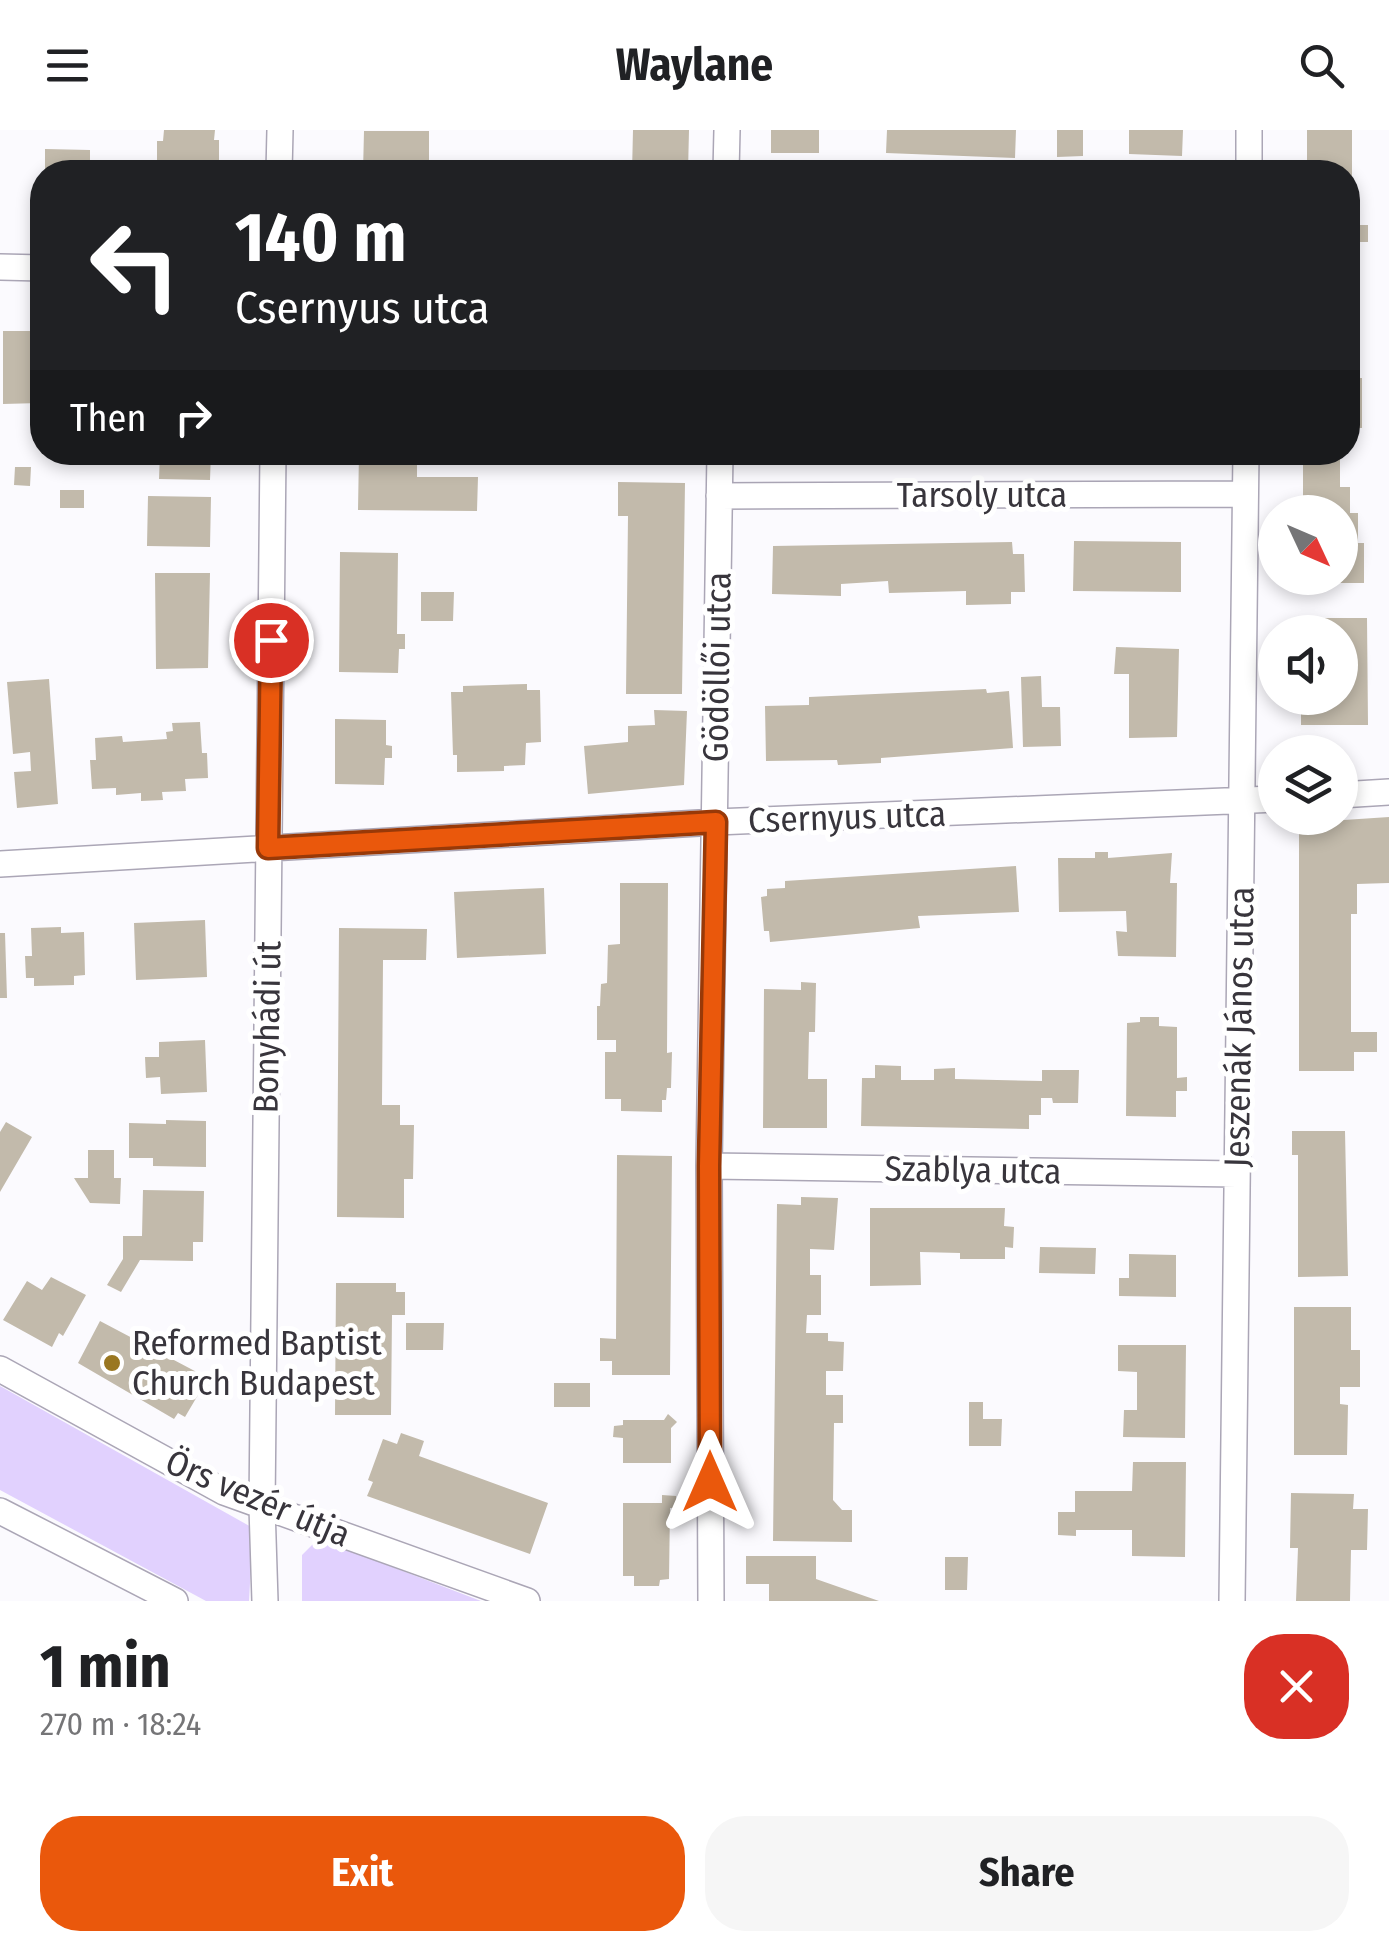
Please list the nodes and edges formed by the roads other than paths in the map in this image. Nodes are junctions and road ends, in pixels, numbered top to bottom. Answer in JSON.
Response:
{"nodes":[{"id":1,"x":280,"y":130,"type":"edge"},
{"id":2,"x":727,"y":130,"type":"edge"},
{"id":3,"x":1249,"y":130,"type":"edge"},
{"id":4,"x":279,"y":160,"type":"edge"},
{"id":5,"x":726,"y":160,"type":"edge"},
{"id":6,"x":1249,"y":160,"type":"edge"},
{"id":7,"x":0,"y":267,"type":"edge"},
{"id":8,"x":30,"y":268,"type":"edge"},
{"id":9,"x":273,"y":465,"type":"edge"},
{"id":10,"x":720,"y":465,"type":"edge"},
{"id":11,"x":1246,"y":465,"type":"edge"},
{"id":12,"x":1245,"y":494,"type":"junction"},
{"id":13,"x":719,"y":496,"type":"junction"},
{"id":14,"x":1389,"y":792,"type":"edge"},
{"id":15,"x":1358,"y":794,"type":"edge"},
{"id":16,"x":1242,"y":800,"type":"junction"},
{"id":17,"x":1258,"y":800,"type":"edge"},
{"id":18,"x":716,"y":822,"type":"junction"},
{"id":19,"x":268,"y":848,"type":"junction"},
{"id":20,"x":0,"y":864,"type":"edge"},
{"id":21,"x":709,"y":1166,"type":"junction"},
{"id":22,"x":1237,"y":1174,"type":"junction"},
{"id":23,"x":0,"y":1369,"type":"edge"},
{"id":24,"x":262,"y":1506,"type":"junction"},
{"id":25,"x":0,"y":1511,"type":"edge"},
{"id":26,"x":176,"y":1601,"type":"edge"},
{"id":27,"x":265,"y":1601,"type":"edge"},
{"id":28,"x":527,"y":1601,"type":"edge"},
{"id":29,"x":711,"y":1601,"type":"edge"},
{"id":30,"x":1232,"y":1601,"type":"edge"}],
"edges":[{"from":1,"to":4,"type":"street"},
{"from":2,"to":5,"type":"street"},
{"from":3,"to":6,"type":"street"},
{"from":7,"to":8,"type":"street"},
{"from":9,"to":19,"type":"street","name":"Bonyhádi út"},
{"from":10,"to":13,"type":"street","name":"Gödöllői utca"},
{"from":11,"to":12,"type":"street","name":"Jeszenák János utca"},
{"from":12,"to":13,"type":"street","name":"Tarsoly utca"},
{"from":12,"to":16,"type":"street","name":"Jeszenák János utca"},
{"from":13,"to":18,"type":"street","name":"Gödöllői utca"},
{"from":14,"to":15,"type":"street"},
{"from":16,"to":17,"type":"street","name":"Csernyus utca"},
{"from":16,"to":18,"type":"street","name":"Csernyus utca"},
{"from":16,"to":22,"type":"street","name":"Jeszenák János utca"},
{"from":18,"to":19,"type":"street","name":"Csernyus utca"},
{"from":18,"to":21,"type":"street","name":"Gödöllői utca"},
{"from":19,"to":20,"type":"street","name":"Csernyus utca"},
{"from":19,"to":24,"type":"street","name":"Bonyhádi út"},
{"from":21,"to":22,"type":"street","name":"Szablya utca"},
{"from":21,"to":29,"type":"street","name":"Gödöllői utca"},
{"from":22,"to":30,"type":"street","name":"Jeszenák János utca"},
{"from":23,"to":24,"type":"street","name":"Örs vezér útja"},
{"from":24,"to":27,"type":"street","name":"Bonyhádi út"},
{"from":24,"to":28,"type":"street","name":"Örs vezér útja"},
{"from":25,"to":26,"type":"street"}]}
